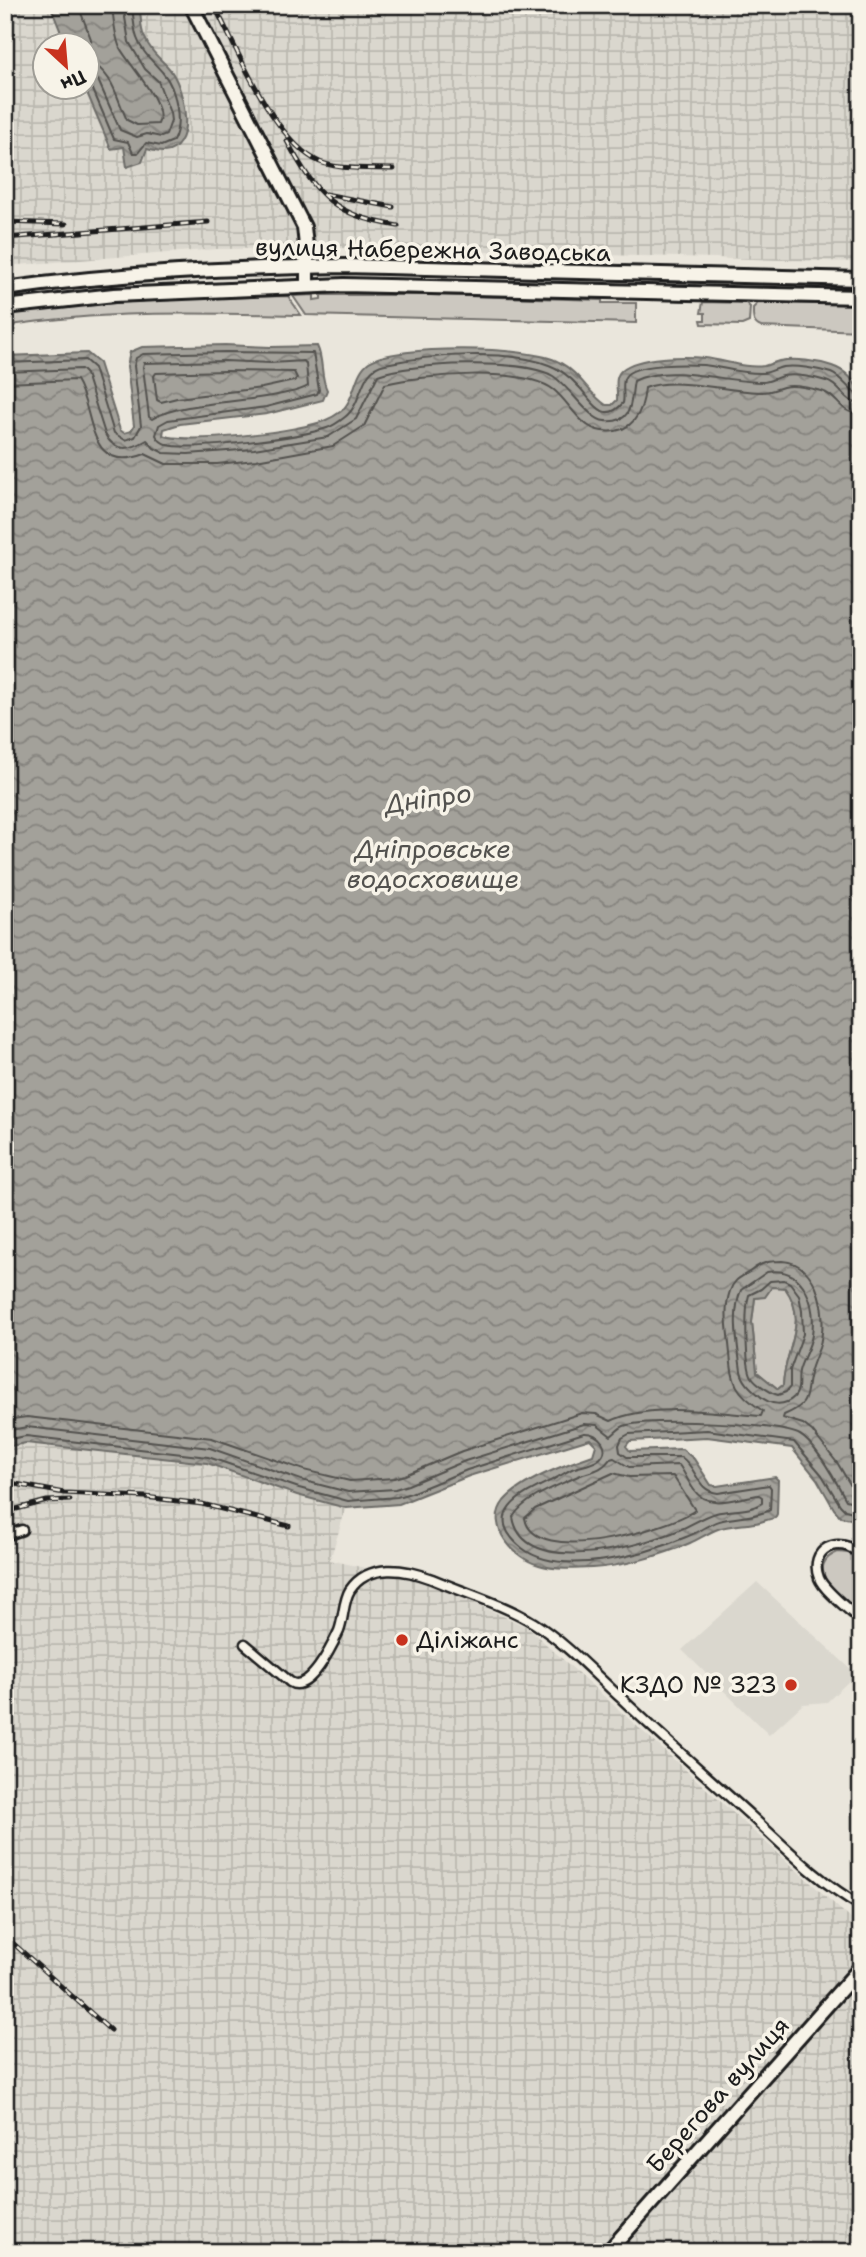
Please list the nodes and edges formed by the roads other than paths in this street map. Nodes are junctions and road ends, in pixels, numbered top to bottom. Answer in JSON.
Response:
{"nodes":[{"id":1,"x":191,"y":5,"type":"edge"},
{"id":2,"x":307,"y":267,"type":"junction"},
{"id":3,"x":861,"y":279,"type":"edge"},
{"id":4,"x":307,"y":286,"type":"junction"},
{"id":5,"x":5,"y":289,"type":"edge"},
{"id":6,"x":861,"y":297,"type":"edge"},
{"id":7,"x":5,"y":307,"type":"edge"},
{"id":8,"x":22,"y":1531,"type":"dead end"},
{"id":9,"x":5,"y":1536,"type":"edge"},
{"id":10,"x":861,"y":1555,"type":"edge"},
{"id":11,"x":861,"y":1621,"type":"edge"},
{"id":12,"x":245,"y":1644,"type":"dead end"},
{"id":13,"x":861,"y":1906,"type":"edge"},
{"id":14,"x":861,"y":1967,"type":"edge"},
{"id":15,"x":608,"y":2252,"type":"edge"}],
"edges":[{"from":1,"to":2,"type":"main road"},
{"from":2,"to":3,"type":"main road","name":"вулиця Набережна Заводська"},
{"from":2,"to":4,"type":"main road"},
{"from":2,"to":5,"type":"main road","name":"вулиця Набережна Заводська"},
{"from":4,"to":6,"type":"main road","name":"вулиця Набережна Заводська"},
{"from":4,"to":7,"type":"main road","name":"вулиця Набережна Заводська"},
{"from":8,"to":9,"type":"street"},
{"from":10,"to":11,"type":"street"},
{"from":12,"to":13,"type":"street"},
{"from":14,"to":15,"type":"main road","name":"Берегова вулиця"}]}
